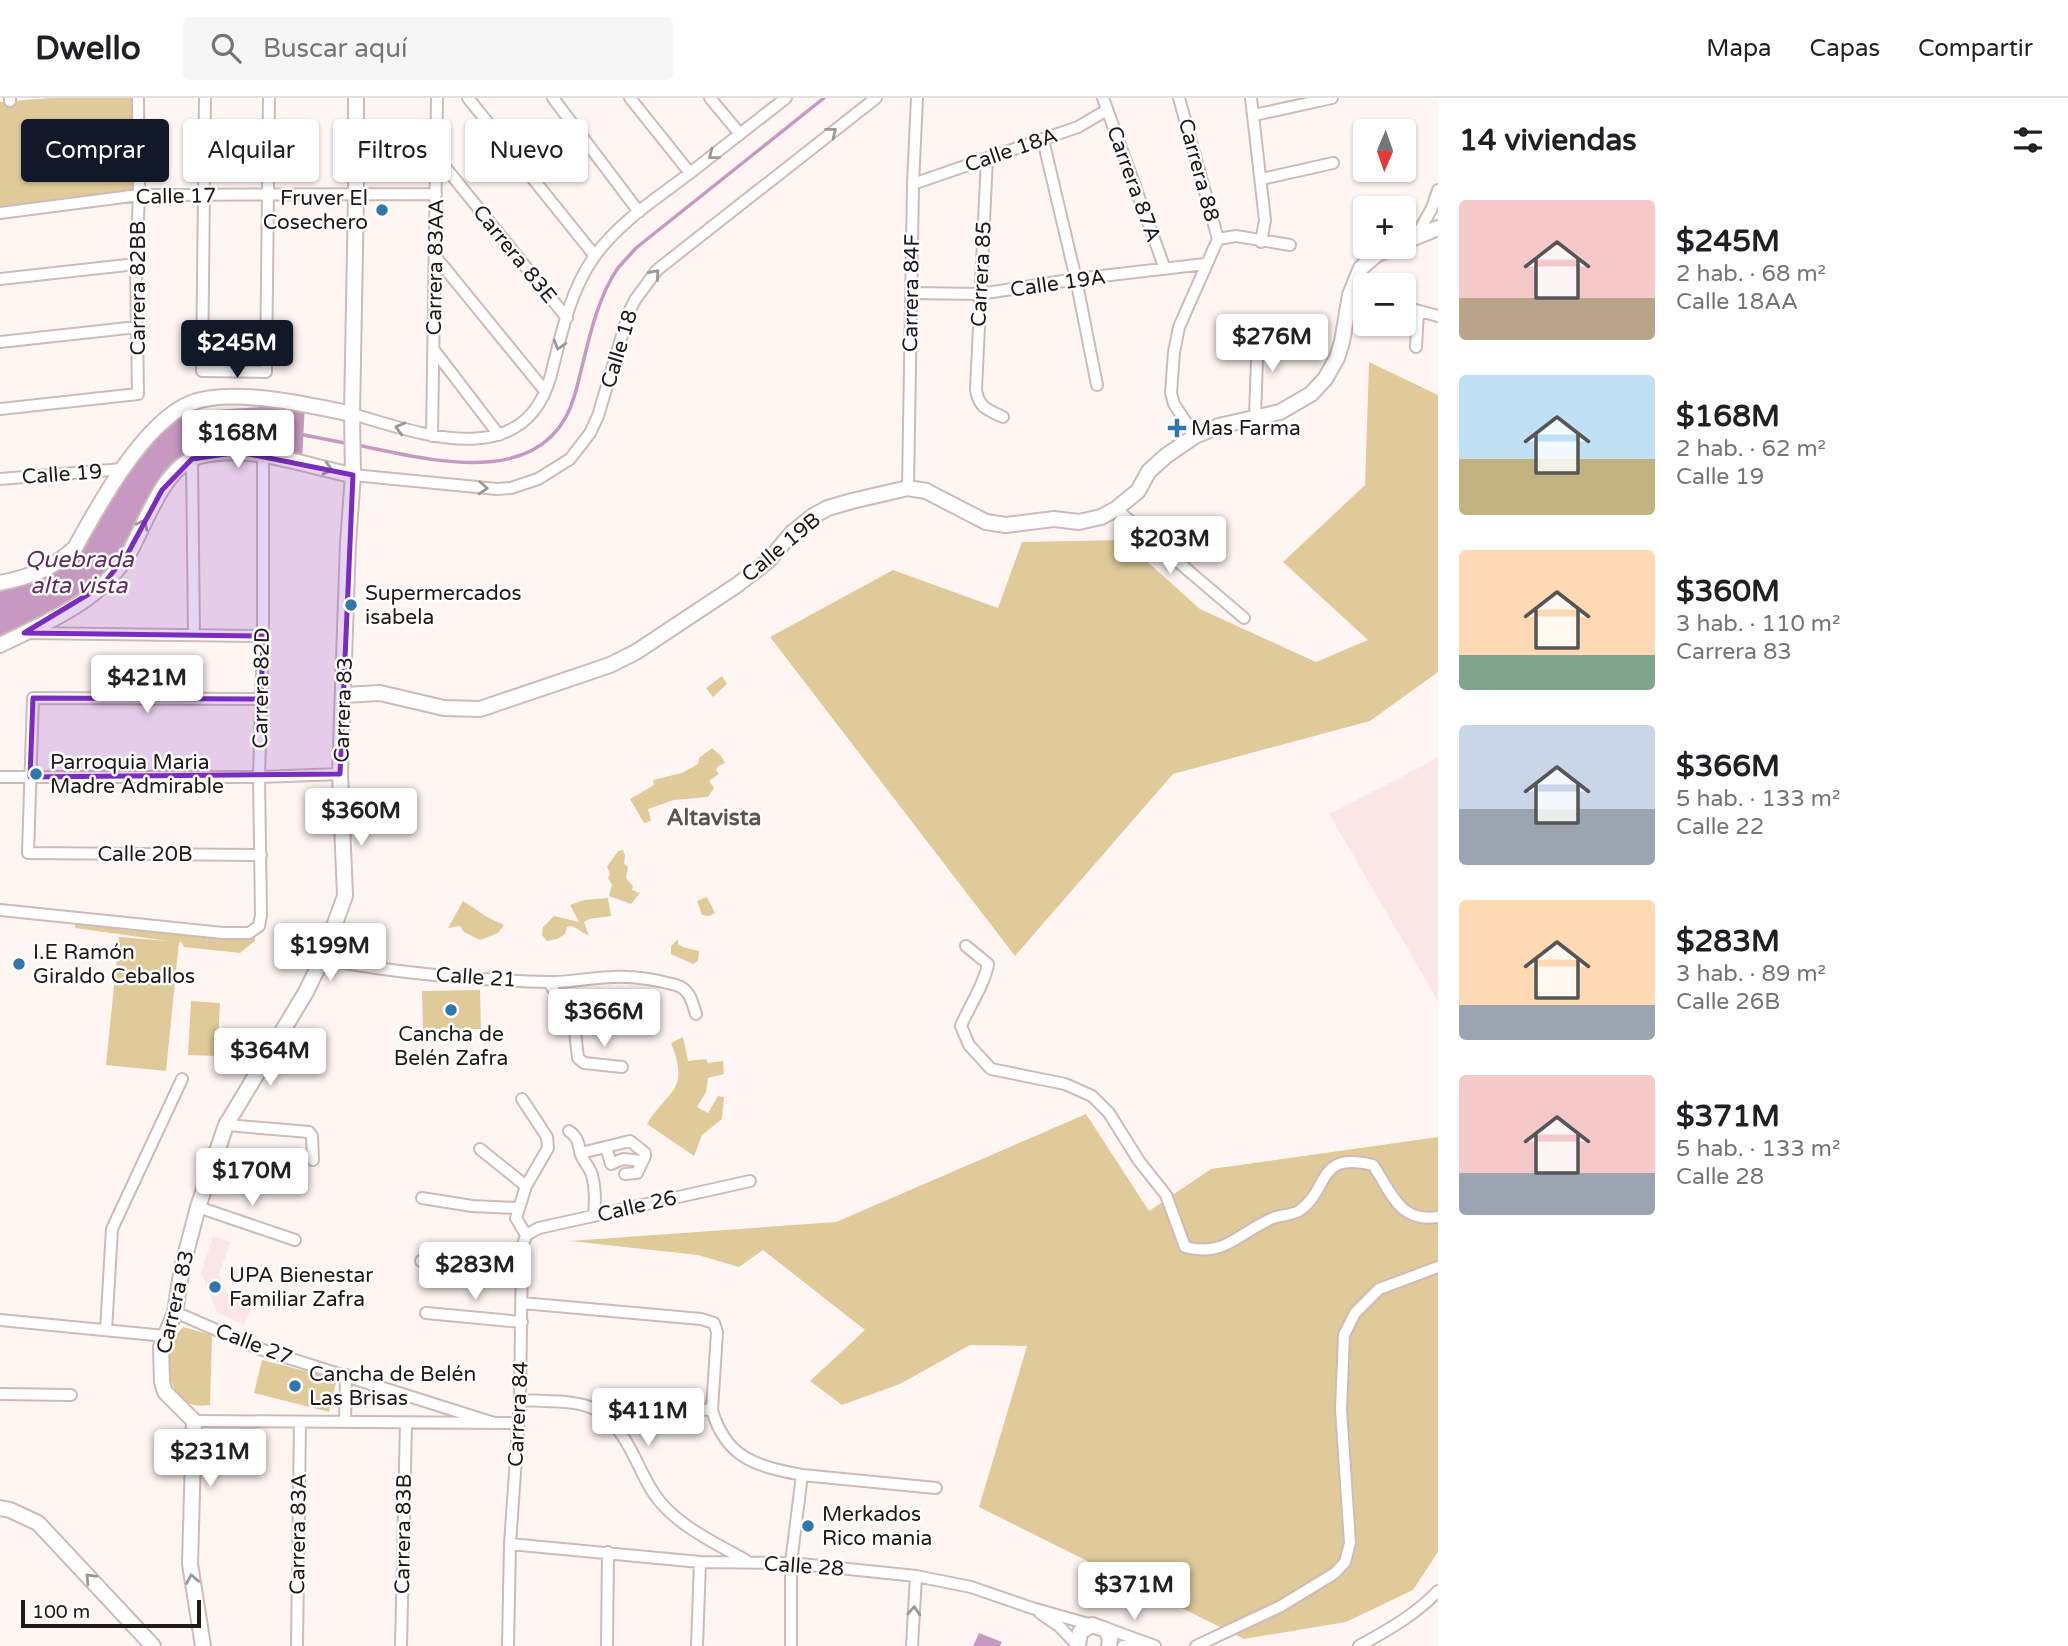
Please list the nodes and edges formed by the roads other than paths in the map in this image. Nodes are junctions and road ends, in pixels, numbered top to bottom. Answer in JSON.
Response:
{"nodes":[{"id":1,"x":138,"y":98,"type":"edge"},
{"id":2,"x":205,"y":98,"type":"edge"},
{"id":3,"x":269,"y":98,"type":"edge"},
{"id":4,"x":356,"y":98,"type":"edge"},
{"id":5,"x":437,"y":98,"type":"edge"},
{"id":6,"x":468,"y":98,"type":"edge"},
{"id":7,"x":553,"y":98,"type":"edge"},
{"id":8,"x":630,"y":98,"type":"edge"},
{"id":9,"x":710,"y":98,"type":"edge"},
{"id":10,"x":876,"y":98,"type":"edge"},
{"id":11,"x":917,"y":98,"type":"edge"},
{"id":12,"x":1103,"y":98,"type":"edge"},
{"id":13,"x":1179,"y":98,"type":"edge"},
{"id":14,"x":1251,"y":98,"type":"edge"},
{"id":15,"x":1332,"y":98,"type":"edge"},
{"id":16,"x":781,"y":99,"type":"edge"},
{"id":17,"x":1107,"y":110,"type":"junction"},
{"id":18,"x":1254,"y":115,"type":"junction"},
{"id":19,"x":437,"y":119,"type":"edge"},
{"id":20,"x":740,"y":134,"type":"junction"},
{"id":21,"x":1044,"y":140,"type":"junction"},
{"id":22,"x":987,"y":158,"type":"junction"},
{"id":23,"x":1332,"y":163,"type":"dead end"},
{"id":24,"x":690,"y":173,"type":"junction"},
{"id":25,"x":451,"y":174,"type":"edge"},
{"id":26,"x":1262,"y":179,"type":"junction"},
{"id":27,"x":436,"y":182,"type":"edge"},
{"id":28,"x":913,"y":184,"type":"junction"},
{"id":29,"x":1438,"y":190,"type":"edge"},
{"id":30,"x":356,"y":194,"type":"junction"},
{"id":31,"x":436,"y":194,"type":"junction"},
{"id":32,"x":139,"y":195,"type":"junction"},
{"id":33,"x":205,"y":195,"type":"junction"},
{"id":34,"x":268,"y":195,"type":"junction"},
{"id":35,"x":639,"y":212,"type":"junction"},
{"id":36,"x":0,"y":213,"type":"edge"},
{"id":37,"x":1438,"y":228,"type":"edge"},
{"id":38,"x":1416,"y":231,"type":"edge"},
{"id":39,"x":1416,"y":237,"type":"edge"},
{"id":40,"x":1218,"y":239,"type":"junction"},
{"id":41,"x":1261,"y":242,"type":"junction"},
{"id":42,"x":1290,"y":246,"type":"dead end"},
{"id":43,"x":435,"y":256,"type":"junction"},
{"id":44,"x":595,"y":256,"type":"junction"},
{"id":45,"x":1372,"y":259,"type":"edge"},
{"id":46,"x":136,"y":264,"type":"junction"},
{"id":47,"x":1205,"y":264,"type":"junction"},
{"id":48,"x":1165,"y":269,"type":"junction"},
{"id":49,"x":0,"y":279,"type":"edge"},
{"id":50,"x":1076,"y":279,"type":"junction"},
{"id":51,"x":912,"y":293,"type":"junction"},
{"id":52,"x":980,"y":294,"type":"junction"},
{"id":53,"x":1418,"y":312,"type":"joint"},
{"id":54,"x":1438,"y":317,"type":"edge"},
{"id":55,"x":567,"y":318,"type":"junction"},
{"id":56,"x":137,"y":327,"type":"junction"},
{"id":57,"x":1258,"y":330,"type":"dead end"},
{"id":58,"x":0,"y":342,"type":"edge"},
{"id":59,"x":1416,"y":347,"type":"dead end"},
{"id":60,"x":434,"y":351,"type":"junction"},
{"id":61,"x":1097,"y":385,"type":"dead end"},
{"id":62,"x":545,"y":391,"type":"junction"},
{"id":63,"x":0,"y":410,"type":"edge"},
{"id":64,"x":352,"y":414,"type":"junction"},
{"id":65,"x":1003,"y":417,"type":"dead end"},
{"id":66,"x":1255,"y":417,"type":"junction"},
{"id":67,"x":499,"y":435,"type":"junction"},
{"id":68,"x":432,"y":436,"type":"junction"},
{"id":69,"x":1195,"y":436,"type":"junction"},
{"id":70,"x":263,"y":455,"type":"junction"},
{"id":71,"x":192,"y":459,"type":"junction"},
{"id":72,"x":123,"y":469,"type":"junction"},
{"id":73,"x":354,"y":475,"type":"junction"},
{"id":74,"x":0,"y":478,"type":"edge"},
{"id":75,"x":908,"y":488,"type":"junction"},
{"id":76,"x":1116,"y":509,"type":"junction"},
{"id":77,"x":0,"y":583,"type":"edge"},
{"id":78,"x":1244,"y":618,"type":"dead end"},
{"id":79,"x":24,"y":633,"type":"junction"},
{"id":80,"x":194,"y":635,"type":"junction"},
{"id":81,"x":263,"y":636,"type":"junction"},
{"id":82,"x":0,"y":645,"type":"edge"},
{"id":83,"x":344,"y":695,"type":"junction"},
{"id":84,"x":261,"y":699,"type":"junction"},
{"id":85,"x":340,"y":774,"type":"junction"},
{"id":86,"x":0,"y":777,"type":"edge"},
{"id":87,"x":30,"y":777,"type":"junction"},
{"id":88,"x":259,"y":777,"type":"junction"},
{"id":89,"x":261,"y":855,"type":"junction"},
{"id":90,"x":0,"y":910,"type":"edge"},
{"id":91,"x":966,"y":946,"type":"dead end"},
{"id":92,"x":322,"y":959,"type":"junction"},
{"id":93,"x":550,"y":982,"type":"junction"},
{"id":94,"x":696,"y":1014,"type":"dead end"},
{"id":95,"x":622,"y":1067,"type":"dead end"},
{"id":96,"x":182,"y":1079,"type":"dead end"},
{"id":97,"x":522,"y":1099,"type":"dead end"},
{"id":98,"x":226,"y":1125,"type":"junction"},
{"id":99,"x":569,"y":1131,"type":"dead end"},
{"id":100,"x":612,"y":1146,"type":"junction"},
{"id":101,"x":480,"y":1149,"type":"dead end"},
{"id":102,"x":581,"y":1153,"type":"junction"},
{"id":103,"x":313,"y":1160,"type":"dead end"},
{"id":104,"x":642,"y":1161,"type":"junction"},
{"id":105,"x":625,"y":1174,"type":"dead end"},
{"id":106,"x":750,"y":1181,"type":"dead end"},
{"id":107,"x":526,"y":1186,"type":"junction"},
{"id":108,"x":422,"y":1198,"type":"dead end"},
{"id":109,"x":198,"y":1207,"type":"junction"},
{"id":110,"x":518,"y":1208,"type":"junction"},
{"id":111,"x":594,"y":1216,"type":"junction"},
{"id":112,"x":1438,"y":1217,"type":"edge"},
{"id":113,"x":526,"y":1235,"type":"junction"},
{"id":114,"x":295,"y":1240,"type":"dead end"},
{"id":115,"x":421,"y":1261,"type":"dead end"},
{"id":116,"x":522,"y":1262,"type":"junction"},
{"id":117,"x":1438,"y":1267,"type":"edge"},
{"id":118,"x":522,"y":1303,"type":"junction"},
{"id":119,"x":175,"y":1312,"type":"junction"},
{"id":120,"x":426,"y":1312,"type":"dead end"},
{"id":121,"x":0,"y":1320,"type":"edge"},
{"id":122,"x":522,"y":1322,"type":"junction"},
{"id":123,"x":106,"y":1330,"type":"junction"},
{"id":124,"x":164,"y":1336,"type":"junction"},
{"id":125,"x":346,"y":1375,"type":"junction"},
{"id":126,"x":0,"y":1394,"type":"edge"},
{"id":127,"x":71,"y":1395,"type":"dead end"},
{"id":128,"x":520,"y":1400,"type":"junction"},
{"id":129,"x":631,"y":1406,"type":"dead end"},
{"id":130,"x":712,"y":1410,"type":"junction"},
{"id":131,"x":194,"y":1421,"type":"junction"},
{"id":132,"x":300,"y":1422,"type":"junction"},
{"id":133,"x":345,"y":1422,"type":"junction"},
{"id":134,"x":406,"y":1423,"type":"junction"},
{"id":135,"x":494,"y":1423,"type":"junction"},
{"id":136,"x":517,"y":1423,"type":"junction"},
{"id":137,"x":802,"y":1475,"type":"junction"},
{"id":138,"x":936,"y":1488,"type":"dead end"},
{"id":139,"x":0,"y":1508,"type":"edge"},
{"id":140,"x":510,"y":1544,"type":"junction"},
{"id":141,"x":608,"y":1552,"type":"junction"},
{"id":142,"x":700,"y":1562,"type":"junction"},
{"id":143,"x":750,"y":1563,"type":"junction"},
{"id":144,"x":791,"y":1563,"type":"junction"},
{"id":145,"x":916,"y":1576,"type":"junction"},
{"id":146,"x":1438,"y":1591,"type":"edge"},
{"id":147,"x":1032,"y":1608,"type":"junction"},
{"id":148,"x":1098,"y":1626,"type":"junction"},
{"id":149,"x":153,"y":1646,"type":"edge"},
{"id":150,"x":203,"y":1646,"type":"edge"},
{"id":151,"x":297,"y":1646,"type":"edge"},
{"id":152,"x":401,"y":1646,"type":"edge"},
{"id":153,"x":508,"y":1646,"type":"edge"},
{"id":154,"x":607,"y":1646,"type":"edge"},
{"id":155,"x":696,"y":1646,"type":"edge"},
{"id":156,"x":791,"y":1646,"type":"edge"},
{"id":157,"x":912,"y":1646,"type":"edge"},
{"id":158,"x":1078,"y":1646,"type":"edge"},
{"id":159,"x":1110,"y":1646,"type":"edge"},
{"id":160,"x":1124,"y":1646,"type":"edge"},
{"id":161,"x":1155,"y":1646,"type":"edge"},
{"id":162,"x":1196,"y":1646,"type":"edge"},
{"id":163,"x":1359,"y":1646,"type":"edge"}],
"edges":[{"from":1,"to":32,"type":"street","name":"Carrera 82BB"},
{"from":2,"to":33,"type":"street"},
{"from":3,"to":34,"type":"street"},
{"from":4,"to":30,"type":"street","name":"Carrera 83"},
{"from":5,"to":19,"type":"street","name":"Carrera 83AA"},
{"from":6,"to":44,"type":"street"},
{"from":7,"to":35,"type":"street"},
{"from":8,"to":24,"type":"street"},
{"from":9,"to":20,"type":"street"},
{"from":73,"to":10,"type":"street","name":"Calle 18","one_way":true},
{"from":11,"to":28,"type":"street","name":"Carrera 84F"},
{"from":12,"to":17,"type":"street","name":"Carrera 87A"},
{"from":13,"to":40,"type":"street","name":"Carrera 88"},
{"from":14,"to":18,"type":"street"},
{"from":15,"to":18,"type":"street"},
{"from":16,"to":20,"type":"street"},
{"from":17,"to":21,"type":"street","name":"Calle 18A"},
{"from":17,"to":48,"type":"street","name":"Carrera 87A"},
{"from":18,"to":26,"type":"street"},
{"from":20,"to":24,"type":"street","one_way":true},
{"from":21,"to":22,"type":"street","name":"Calle 18A"},
{"from":21,"to":50,"type":"street"},
{"from":22,"to":28,"type":"street","name":"Calle 18A"},
{"from":22,"to":52,"type":"street","name":"Carrera 85"},
{"from":23,"to":26,"type":"street"},
{"from":24,"to":35,"type":"street"},
{"from":25,"to":55,"type":"street","name":"Carrera 83E"},
{"from":26,"to":41,"type":"street"},
{"from":27,"to":31,"type":"street","name":"Carrera 83AA"},
{"from":28,"to":51,"type":"street","name":"Carrera 84F"},
{"from":29,"to":38,"type":"street"},
{"from":30,"to":31,"type":"street","name":"Calle 17"},
{"from":30,"to":34,"type":"street","name":"Calle 17"},
{"from":30,"to":64,"type":"street","name":"Carrera 83"},
{"from":31,"to":43,"type":"street","name":"Carrera 83AA"},
{"from":32,"to":33,"type":"street","name":"Calle 17"},
{"from":32,"to":36,"type":"street","name":"Calle 17"},
{"from":32,"to":46,"type":"street","name":"Carrera 82BB"},
{"from":33,"to":34,"type":"street","name":"Calle 17"},
{"from":33,"to":34,"type":"street"},
{"from":35,"to":44,"type":"street"},
{"from":37,"to":39,"type":"street"},
{"from":40,"to":41,"type":"street"},
{"from":40,"to":47,"type":"street","name":"Carrera 88"},
{"from":41,"to":42,"type":"street"},
{"from":43,"to":60,"type":"street","name":"Carrera 83AA"},
{"from":43,"to":62,"type":"street"},
{"from":44,"to":55,"type":"street"},
{"from":45,"to":66,"type":"street"},
{"from":46,"to":49,"type":"street"},
{"from":46,"to":56,"type":"street","name":"Carrera 82BB"},
{"from":47,"to":48,"type":"street","name":"Calle 19A"},
{"from":47,"to":69,"type":"street","name":"Carrera 88"},
{"from":48,"to":50,"type":"street","name":"Calle 19A"},
{"from":50,"to":52,"type":"street","name":"Calle 19A"},
{"from":50,"to":61,"type":"street"},
{"from":51,"to":52,"type":"street","name":"Calle 19A"},
{"from":51,"to":75,"type":"street","name":"Carrera 84F"},
{"from":52,"to":65,"type":"street","name":"Carrera 85"},
{"from":53,"to":54,"type":"street"},
{"from":53,"to":59,"type":"street"},
{"from":55,"to":62,"type":"street","one_way":true},
{"from":56,"to":58,"type":"street"},
{"from":56,"to":63,"type":"street","name":"Carrera 82BB"},
{"from":57,"to":66,"type":"street"},
{"from":60,"to":67,"type":"street"},
{"from":60,"to":68,"type":"street","name":"Carrera 83AA"},
{"from":62,"to":67,"type":"street"},
{"from":68,"to":64,"type":"street","one_way":true},
{"from":64,"to":72,"type":"street"},
{"from":64,"to":73,"type":"street","name":"Carrera 83"},
{"from":66,"to":69,"type":"street"},
{"from":67,"to":68,"type":"street"},
{"from":69,"to":76,"type":"street"},
{"from":70,"to":71,"type":"street"},
{"from":70,"to":73,"type":"street","one_way":true},
{"from":70,"to":81,"type":"street","name":"Carrera 82D"},
{"from":79,"to":71,"type":"street","one_way":true},
{"from":71,"to":80,"type":"street"},
{"from":72,"to":74,"type":"street","name":"Calle 19"},
{"from":72,"to":77,"type":"street"},
{"from":73,"to":83,"type":"street","name":"Carrera 83"},
{"from":75,"to":76,"type":"street"},
{"from":75,"to":83,"type":"street","name":"Calle 19B"},
{"from":76,"to":78,"type":"street"},
{"from":79,"to":80,"type":"street"},
{"from":79,"to":82,"type":"street"},
{"from":80,"to":81,"type":"street"},
{"from":81,"to":84,"type":"street","name":"Carrera 82D"},
{"from":83,"to":85,"type":"street","name":"Carrera 83"},
{"from":84,"to":87,"type":"street"},
{"from":84,"to":88,"type":"street","name":"Carrera 82D"},
{"from":85,"to":88,"type":"street"},
{"from":85,"to":92,"type":"street","name":"Carrera 83"},
{"from":86,"to":87,"type":"street"},
{"from":87,"to":88,"type":"street"},
{"from":87,"to":89,"type":"street","name":"Calle 20B"},
{"from":88,"to":89,"type":"street","name":"Carrera 82D"},
{"from":89,"to":90,"type":"street","name":"Carrera 82D"},
{"from":91,"to":112,"type":"street"},
{"from":92,"to":93,"type":"street","name":"Calle 21"},
{"from":92,"to":98,"type":"street","name":"Carrera 83"},
{"from":93,"to":94,"type":"street","name":"Calle 21"},
{"from":93,"to":95,"type":"street"},
{"from":96,"to":123,"type":"street"},
{"from":97,"to":107,"type":"street"},
{"from":98,"to":103,"type":"street"},
{"from":98,"to":109,"type":"street","name":"Carrera 83"},
{"from":99,"to":102,"type":"street"},
{"from":100,"to":102,"type":"street"},
{"from":100,"to":104,"type":"street"},
{"from":100,"to":104,"type":"street"},
{"from":101,"to":107,"type":"street"},
{"from":102,"to":111,"type":"street"},
{"from":104,"to":105,"type":"street"},
{"from":106,"to":111,"type":"street","name":"Calle 26"},
{"from":107,"to":110,"type":"street"},
{"from":108,"to":110,"type":"street"},
{"from":109,"to":114,"type":"street"},
{"from":109,"to":119,"type":"street","name":"Carrera 83"},
{"from":110,"to":113,"type":"street","name":"Carrera 84"},
{"from":111,"to":113,"type":"street","name":"Calle 26"},
{"from":113,"to":116,"type":"street","name":"Carrera 84"},
{"from":115,"to":116,"type":"street"},
{"from":116,"to":118,"type":"street","name":"Carrera 84"},
{"from":117,"to":162,"type":"street"},
{"from":118,"to":122,"type":"street","name":"Carrera 84"},
{"from":118,"to":130,"type":"street"},
{"from":119,"to":124,"type":"street","name":"Carrera 83"},
{"from":119,"to":125,"type":"street","name":"Calle 27"},
{"from":120,"to":122,"type":"street"},
{"from":121,"to":123,"type":"street"},
{"from":122,"to":128,"type":"street","name":"Carrera 84"},
{"from":123,"to":124,"type":"street"},
{"from":124,"to":131,"type":"street","name":"Carrera 83"},
{"from":125,"to":133,"type":"street"},
{"from":125,"to":135,"type":"street","name":"Calle 27"},
{"from":126,"to":127,"type":"street"},
{"from":128,"to":136,"type":"street","name":"Carrera 84"},
{"from":128,"to":143,"type":"street"},
{"from":129,"to":130,"type":"street"},
{"from":130,"to":137,"type":"street"},
{"from":131,"to":132,"type":"street"},
{"from":150,"to":131,"type":"street","one_way":true},
{"from":132,"to":133,"type":"street"},
{"from":132,"to":151,"type":"street","name":"Carrera 83A"},
{"from":133,"to":134,"type":"street"},
{"from":134,"to":135,"type":"street"},
{"from":134,"to":152,"type":"street","name":"Carrera 83B"},
{"from":135,"to":136,"type":"street"},
{"from":136,"to":140,"type":"street","name":"Carrera 84"},
{"from":137,"to":138,"type":"street"},
{"from":137,"to":144,"type":"street"},
{"from":149,"to":139,"type":"street","one_way":true},
{"from":140,"to":141,"type":"street","name":"Calle 28"},
{"from":140,"to":153,"type":"street","name":"Carrera 84"},
{"from":141,"to":142,"type":"street","name":"Calle 28"},
{"from":141,"to":154,"type":"street"},
{"from":142,"to":143,"type":"street","name":"Calle 28"},
{"from":142,"to":155,"type":"street"},
{"from":143,"to":144,"type":"street","name":"Calle 28"},
{"from":144,"to":145,"type":"street","name":"Calle 28"},
{"from":144,"to":156,"type":"street"},
{"from":145,"to":147,"type":"street","name":"Calle 28"},
{"from":157,"to":145,"type":"street","one_way":true},
{"from":146,"to":163,"type":"street"},
{"from":147,"to":148,"type":"street","name":"Calle 28"},
{"from":147,"to":158,"type":"street"},
{"from":148,"to":158,"type":"street"},
{"from":148,"to":159,"type":"street"},
{"from":148,"to":161,"type":"street","name":"Calle 28"},
{"from":160,"to":161,"type":"street"}]}
